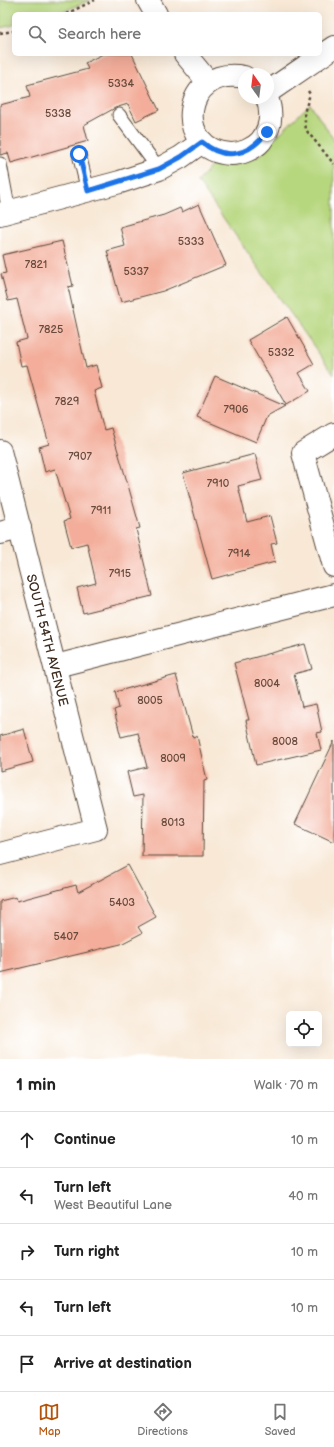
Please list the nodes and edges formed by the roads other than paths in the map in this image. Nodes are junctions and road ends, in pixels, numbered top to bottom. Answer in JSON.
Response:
{"nodes":[{"id":1,"x":148,"y":0,"type":"edge"},
{"id":2,"x":155,"y":12,"type":"edge"},
{"id":3,"x":334,"y":47,"type":"edge"},
{"id":4,"x":322,"y":55,"type":"edge"},
{"id":5,"x":188,"y":56,"type":"edge"},
{"id":6,"x":320,"y":56,"type":"edge"},
{"id":7,"x":238,"y":76,"type":"edge"},
{"id":8,"x":208,"y":82,"type":"junction"},
{"id":9,"x":274,"y":88,"type":"edge"},
{"id":10,"x":269,"y":104,"type":"edge"},
{"id":11,"x":119,"y":115,"type":"dead end"},
{"id":12,"x":202,"y":142,"type":"junction"},
{"id":13,"x":79,"y":154,"type":"dead end"},
{"id":14,"x":0,"y":164,"type":"edge"},
{"id":15,"x":159,"y":169,"type":"junction"},
{"id":16,"x":88,"y":191,"type":"junction"},
{"id":17,"x":5,"y":213,"type":"edge"},
{"id":18,"x":334,"y":434,"type":"edge"},
{"id":19,"x":0,"y":451,"type":"edge"},
{"id":20,"x":10,"y":531,"type":"edge"},
{"id":21,"x":334,"y":566,"type":"edge"},
{"id":22,"x":334,"y":595,"type":"edge"},
{"id":23,"x":56,"y":666,"type":"junction"},
{"id":24,"x":0,"y":854,"type":"edge"}],
"edges":[{"from":1,"to":2,"type":"street"},
{"from":3,"to":4,"type":"street"},
{"from":5,"to":8,"type":"street"},
{"from":6,"to":9,"type":"street"},
{"from":7,"to":8,"type":"street"},
{"from":8,"to":12,"type":"street"},
{"from":10,"to":12,"type":"street"},
{"from":11,"to":15,"type":"lane"},
{"from":12,"to":15,"type":"street"},
{"from":13,"to":16,"type":"lane"},
{"from":14,"to":17,"type":"lane"},
{"from":15,"to":16,"type":"street"},
{"from":16,"to":17,"type":"street"},
{"from":18,"to":21,"type":"street"},
{"from":19,"to":20,"type":"street","name":"SOUTH 54TH AVENUE"},
{"from":20,"to":23,"type":"street","name":"SOUTH 54TH AVENUE"},
{"from":22,"to":23,"type":"street"},
{"from":23,"to":24,"type":"street","name":"SOUTH 54TH AVENUE"}]}
